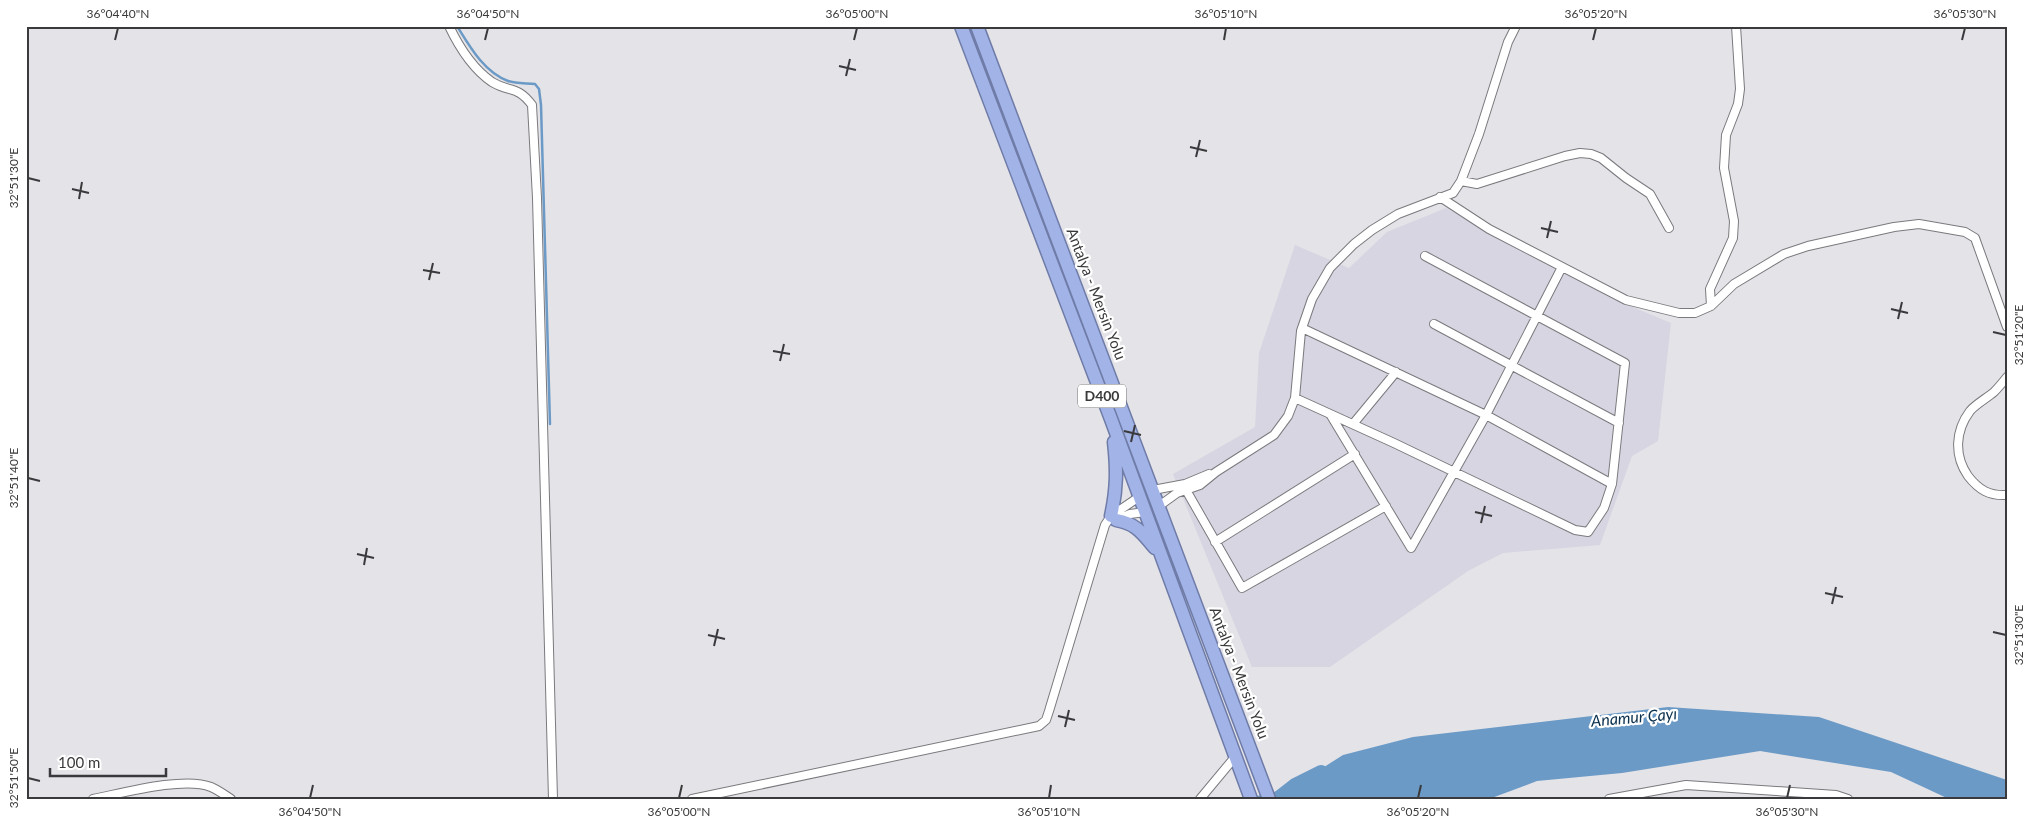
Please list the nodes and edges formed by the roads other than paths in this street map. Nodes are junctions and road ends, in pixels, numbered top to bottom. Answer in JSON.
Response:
{"nodes":[{"id":1,"x":449,"y":26,"type":"edge"},
{"id":2,"x":961,"y":26,"type":"edge"},
{"id":3,"x":977,"y":26,"type":"edge"},
{"id":4,"x":1516,"y":26,"type":"edge"},
{"id":5,"x":1736,"y":26,"type":"edge"},
{"id":6,"x":1461,"y":181,"type":"junction"},
{"id":7,"x":1440,"y":198,"type":"junction"},
{"id":8,"x":1669,"y":228,"type":"dead end"},
{"id":9,"x":1425,"y":256,"type":"dead end"},
{"id":10,"x":1562,"y":267,"type":"junction"},
{"id":11,"x":1711,"y":306,"type":"junction"},
{"id":12,"x":1537,"y":316,"type":"junction"},
{"id":13,"x":1434,"y":324,"type":"dead end"},
{"id":14,"x":2007,"y":327,"type":"edge"},
{"id":15,"x":1302,"y":328,"type":"junction"},
{"id":16,"x":1511,"y":366,"type":"junction"},
{"id":17,"x":1396,"y":372,"type":"junction"},
{"id":18,"x":2007,"y":377,"type":"edge"},
{"id":19,"x":1295,"y":398,"type":"junction"},
{"id":20,"x":1330,"y":414,"type":"junction"},
{"id":21,"x":1486,"y":415,"type":"junction"},
{"id":22,"x":1111,"y":419,"type":"junction"},
{"id":23,"x":1619,"y":423,"type":"junction"},
{"id":24,"x":1353,"y":424,"type":"junction"},
{"id":25,"x":1355,"y":454,"type":"junction"},
{"id":26,"x":1453,"y":471,"type":"junction"},
{"id":27,"x":1216,"y":472,"type":"junction"},
{"id":28,"x":1612,"y":484,"type":"junction"},
{"id":29,"x":1153,"y":490,"type":"junction"},
{"id":30,"x":1186,"y":490,"type":"junction"},
{"id":31,"x":2007,"y":495,"type":"edge"},
{"id":32,"x":1139,"y":497,"type":"junction"},
{"id":33,"x":1159,"y":506,"type":"junction"},
{"id":34,"x":1386,"y":506,"type":"junction"},
{"id":35,"x":1145,"y":512,"type":"junction"},
{"id":36,"x":1111,"y":521,"type":"junction"},
{"id":37,"x":1215,"y":542,"type":"junction"},
{"id":38,"x":1161,"y":555,"type":"junction"},
{"id":39,"x":1236,"y":762,"type":"junction"},
{"id":40,"x":93,"y":799,"type":"edge"},
{"id":41,"x":232,"y":799,"type":"edge"},
{"id":42,"x":553,"y":799,"type":"edge"},
{"id":43,"x":694,"y":799,"type":"edge"},
{"id":44,"x":1200,"y":799,"type":"edge"},
{"id":45,"x":1251,"y":799,"type":"edge"},
{"id":46,"x":1269,"y":799,"type":"edge"},
{"id":47,"x":1609,"y":799,"type":"edge"},
{"id":48,"x":1848,"y":799,"type":"edge"}],
"edges":[{"from":1,"to":42,"type":"street"},
{"from":2,"to":22,"type":"highway","name":"Antalya - Mersin Yolu","number":"D400"},
{"from":3,"to":29,"type":"highway","name":"Antalya - Mersin Yolu","number":"D400"},
{"from":4,"to":6,"type":"street"},
{"from":5,"to":11,"type":"street"},
{"from":6,"to":7,"type":"street"},
{"from":6,"to":8,"type":"street"},
{"from":7,"to":10,"type":"street"},
{"from":7,"to":15,"type":"street"},
{"from":9,"to":12,"type":"street"},
{"from":10,"to":11,"type":"street"},
{"from":10,"to":12,"type":"street"},
{"from":11,"to":14,"type":"street"},
{"from":12,"to":16,"type":"street"},
{"from":12,"to":23,"type":"street"},
{"from":13,"to":16,"type":"street"},
{"from":15,"to":17,"type":"street"},
{"from":15,"to":19,"type":"street"},
{"from":16,"to":21,"type":"street"},
{"from":16,"to":23,"type":"street"},
{"from":17,"to":21,"type":"street"},
{"from":17,"to":24,"type":"street"},
{"from":18,"to":31,"type":"street"},
{"from":19,"to":20,"type":"street"},
{"from":19,"to":27,"type":"street"},
{"from":20,"to":24,"type":"street"},
{"from":20,"to":25,"type":"street"},
{"from":21,"to":26,"type":"street"},
{"from":21,"to":28,"type":"street"},
{"from":22,"to":32,"type":"highway","name":"Antalya - Mersin Yolu","number":"D400"},
{"from":22,"to":36,"type":"highway"},
{"from":23,"to":28,"type":"street"},
{"from":24,"to":26,"type":"street"},
{"from":25,"to":34,"type":"street"},
{"from":25,"to":37,"type":"street"},
{"from":26,"to":28,"type":"street"},
{"from":26,"to":34,"type":"street"},
{"from":27,"to":29,"type":"street"},
{"from":27,"to":30,"type":"street"},
{"from":29,"to":32,"type":"highway"},
{"from":29,"to":33,"type":"highway","name":"Antalya - Mersin Yolu","number":"D400"},
{"from":30,"to":33,"type":"street"},
{"from":30,"to":37,"type":"street"},
{"from":32,"to":35,"type":"highway","name":"Antalya - Mersin Yolu","number":"D400"},
{"from":32,"to":36,"type":"street"},
{"from":33,"to":35,"type":"highway"},
{"from":33,"to":46,"type":"highway","name":"Antalya - Mersin Yolu","number":"D400"},
{"from":34,"to":37,"type":"street"},
{"from":35,"to":36,"type":"street"},
{"from":35,"to":38,"type":"highway","name":"Antalya - Mersin Yolu","number":"D400"},
{"from":36,"to":38,"type":"highway"},
{"from":36,"to":43,"type":"street"},
{"from":38,"to":39,"type":"highway","name":"Antalya - Mersin Yolu","number":"D400"},
{"from":39,"to":44,"type":"street"},
{"from":39,"to":45,"type":"highway","name":"Antalya - Mersin Yolu","number":"D400"},
{"from":40,"to":41,"type":"street"},
{"from":47,"to":48,"type":"street"}]}
